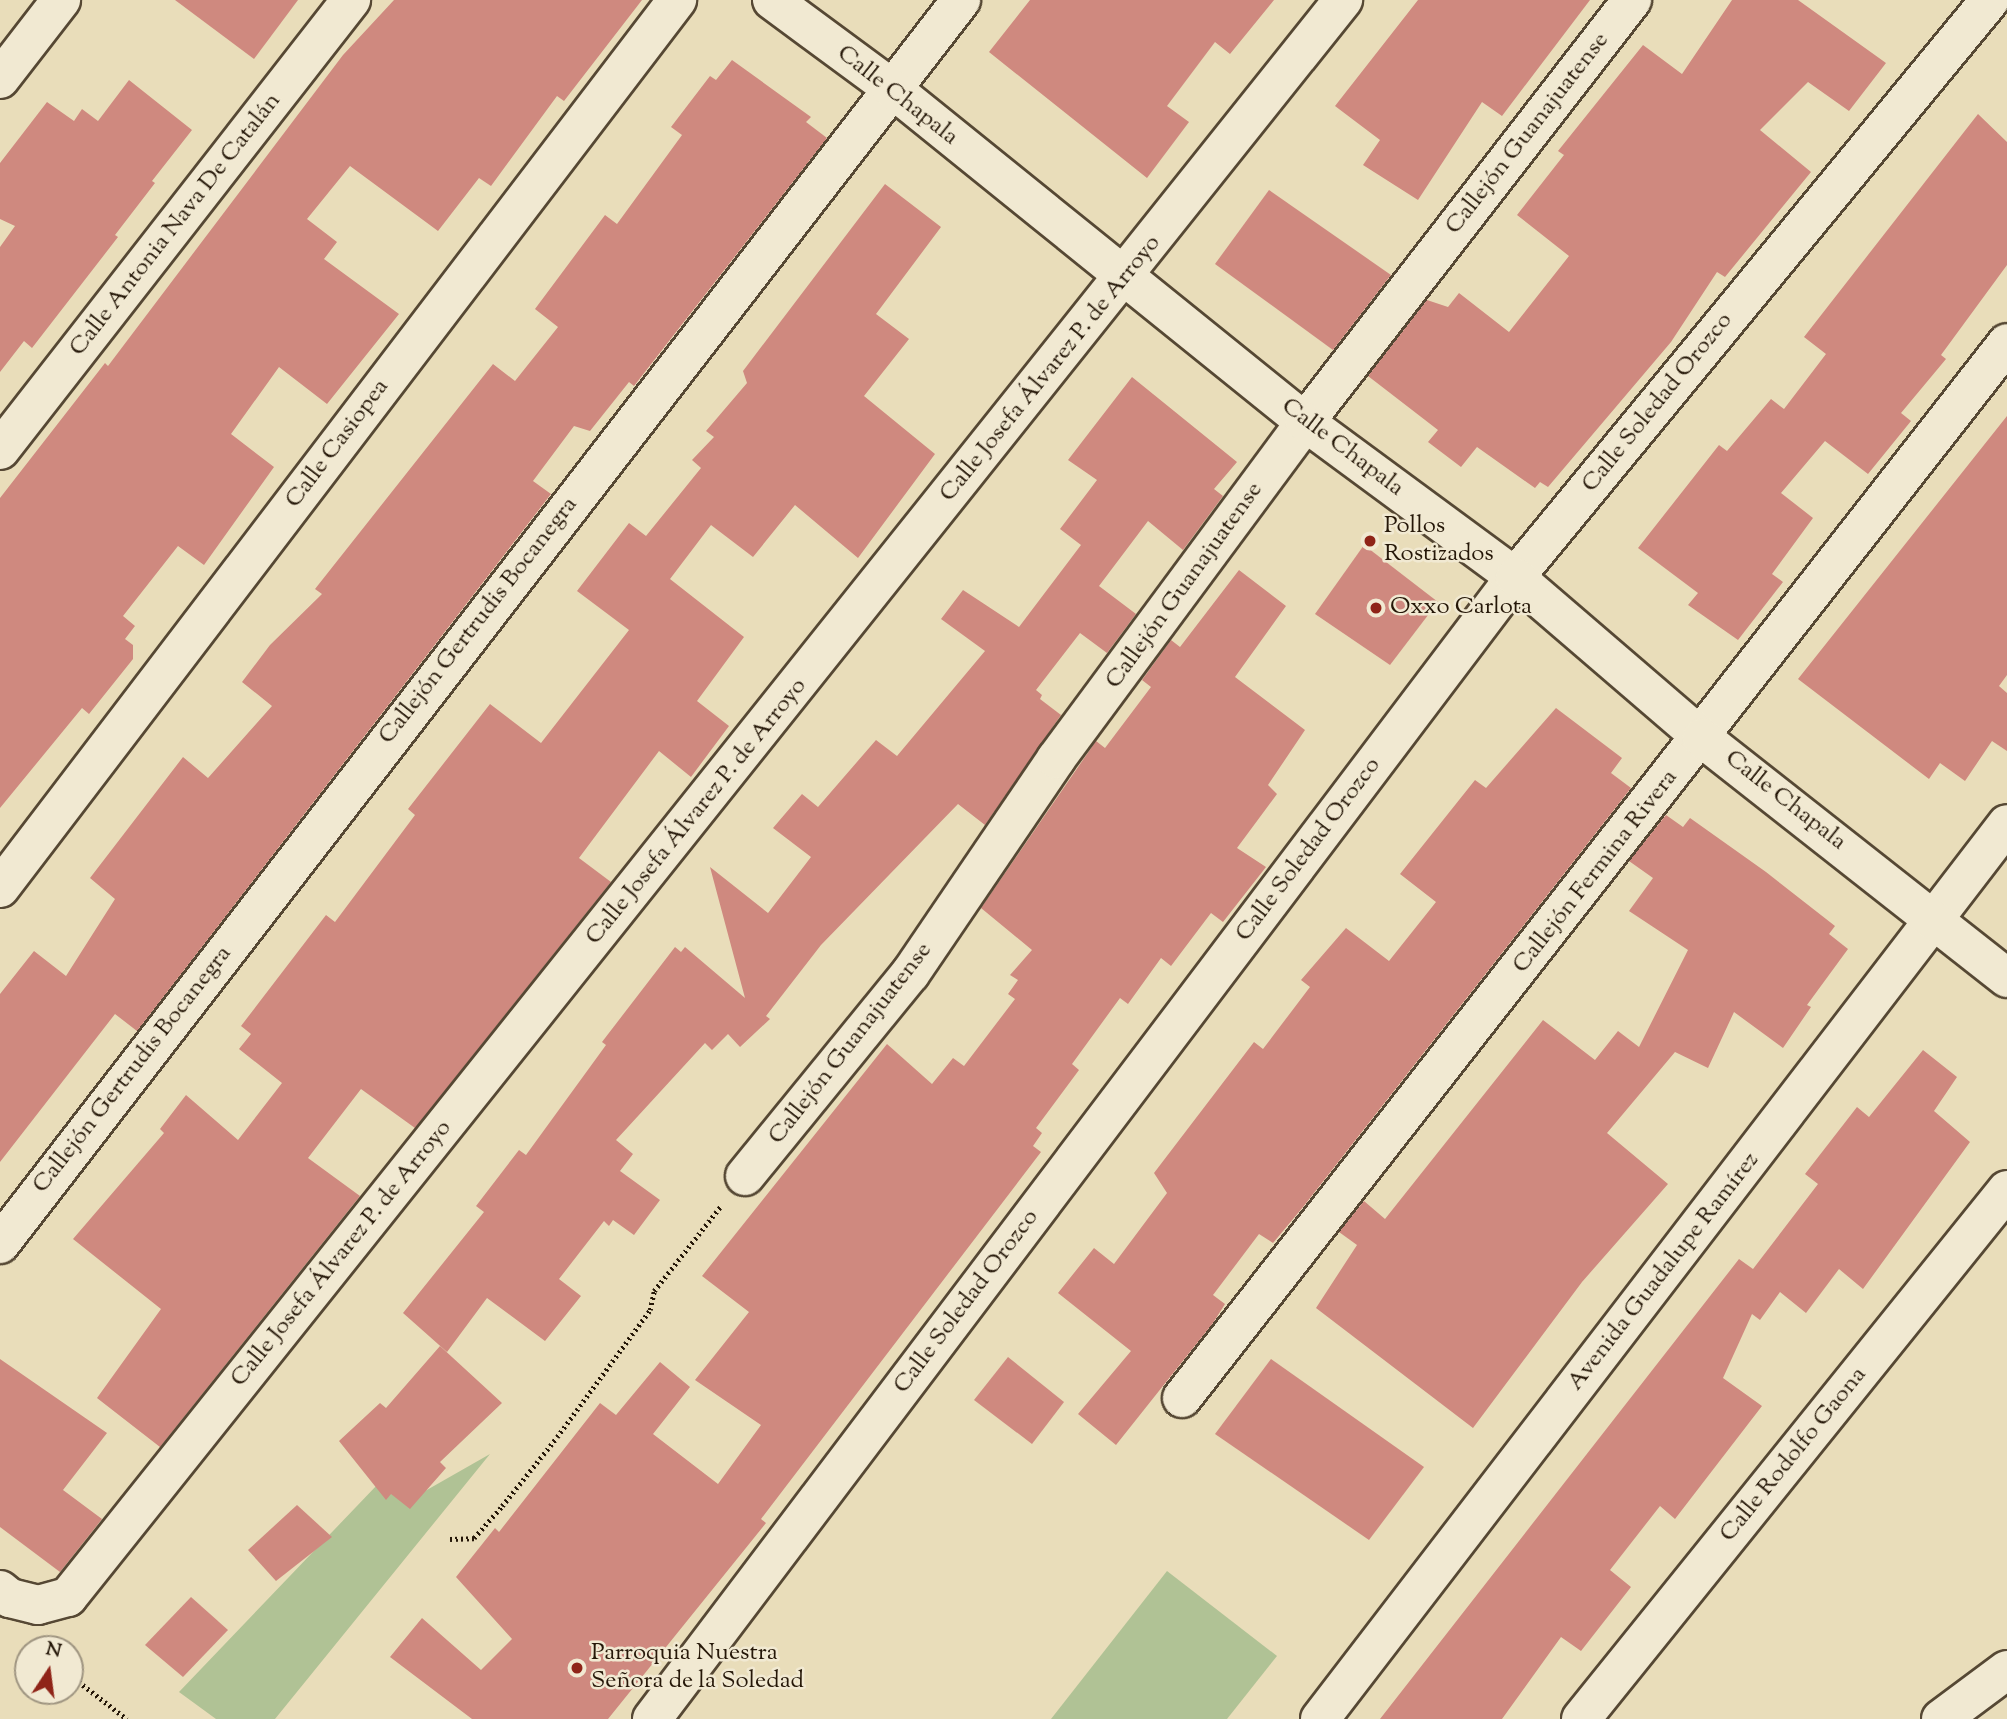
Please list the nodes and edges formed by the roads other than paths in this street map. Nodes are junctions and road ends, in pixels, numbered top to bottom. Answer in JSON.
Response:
{"nodes":[{"id":1,"x":61,"y":0,"type":"edge"},
{"id":2,"x":351,"y":0,"type":"edge"},
{"id":3,"x":677,"y":0,"type":"edge"},
{"id":4,"x":772,"y":0,"type":"edge"},
{"id":5,"x":961,"y":0,"type":"edge"},
{"id":6,"x":1343,"y":0,"type":"edge"},
{"id":7,"x":1632,"y":0,"type":"edge"},
{"id":8,"x":1990,"y":0,"type":"edge"},
{"id":9,"x":0,"y":79,"type":"edge"},
{"id":10,"x":890,"y":87,"type":"junction"},
{"id":11,"x":1123,"y":279,"type":"junction"},
{"id":12,"x":2007,"y":344,"type":"edge"},
{"id":13,"x":1305,"y":422,"type":"junction"},
{"id":14,"x":0,"y":450,"type":"edge"},
{"id":15,"x":1515,"y":577,"type":"junction"},
{"id":16,"x":1702,"y":738,"type":"junction"},
{"id":17,"x":2007,"y":824,"type":"edge"},
{"id":18,"x":0,"y":888,"type":"edge"},
{"id":19,"x":1936,"y":918,"type":"junction"},
{"id":20,"x":2007,"y":978,"type":"edge"},
{"id":21,"x":745,"y":1176,"type":"road end"},
{"id":22,"x":2007,"y":1191,"type":"edge"},
{"id":23,"x":0,"y":1244,"type":"edge"},
{"id":24,"x":1182,"y":1398,"type":"dead end"},
{"id":25,"x":0,"y":1590,"type":"edge"},
{"id":26,"x":2007,"y":1670,"type":"edge"},
{"id":27,"x":652,"y":1719,"type":"edge"},
{"id":28,"x":1320,"y":1719,"type":"edge"},
{"id":29,"x":1581,"y":1719,"type":"edge"},
{"id":30,"x":1941,"y":1719,"type":"edge"}],
"edges":[{"from":1,"to":9,"type":"street"},
{"from":2,"to":14,"type":"street","name":"Calle Antonia Nava De Catalán"},
{"from":3,"to":18,"type":"street","name":"Calle Casiopea"},
{"from":4,"to":10,"type":"street","name":"Calle Chapala"},
{"from":5,"to":10,"type":"street","name":"Callejón Gertrudis Bocanegra"},
{"from":6,"to":11,"type":"street","name":"Calle Josefa Álvarez P. de Arroyo"},
{"from":7,"to":13,"type":"street","name":"Callejón Guanajuatense"},
{"from":8,"to":15,"type":"street","name":"Calle Soledad Orozco"},
{"from":10,"to":11,"type":"street","name":"Calle Chapala"},
{"from":10,"to":23,"type":"street","name":"Callejón Gertrudis Bocanegra"},
{"from":11,"to":13,"type":"street","name":"Calle Chapala"},
{"from":11,"to":25,"type":"street","name":"Calle Josefa Álvarez P. de Arroyo"},
{"from":12,"to":16,"type":"street","name":"Callejón Fermina Rivera"},
{"from":13,"to":15,"type":"street","name":"Calle Chapala"},
{"from":13,"to":21,"type":"street","name":"Callejón Guanajuatense"},
{"from":15,"to":16,"type":"street","name":"Calle Chapala"},
{"from":15,"to":27,"type":"street","name":"Calle Soledad Orozco"},
{"from":16,"to":19,"type":"street","name":"Calle Chapala"},
{"from":16,"to":24,"type":"street","name":"Callejón Fermina Rivera"},
{"from":17,"to":19,"type":"street","name":"Avenida Guadalupe Ramírez"},
{"from":19,"to":20,"type":"street","name":"Calle Chapala"},
{"from":19,"to":28,"type":"street","name":"Avenida Guadalupe Ramírez"},
{"from":22,"to":29,"type":"street","name":"Calle Rodolfo Gaona"},
{"from":26,"to":30,"type":"street"}]}
